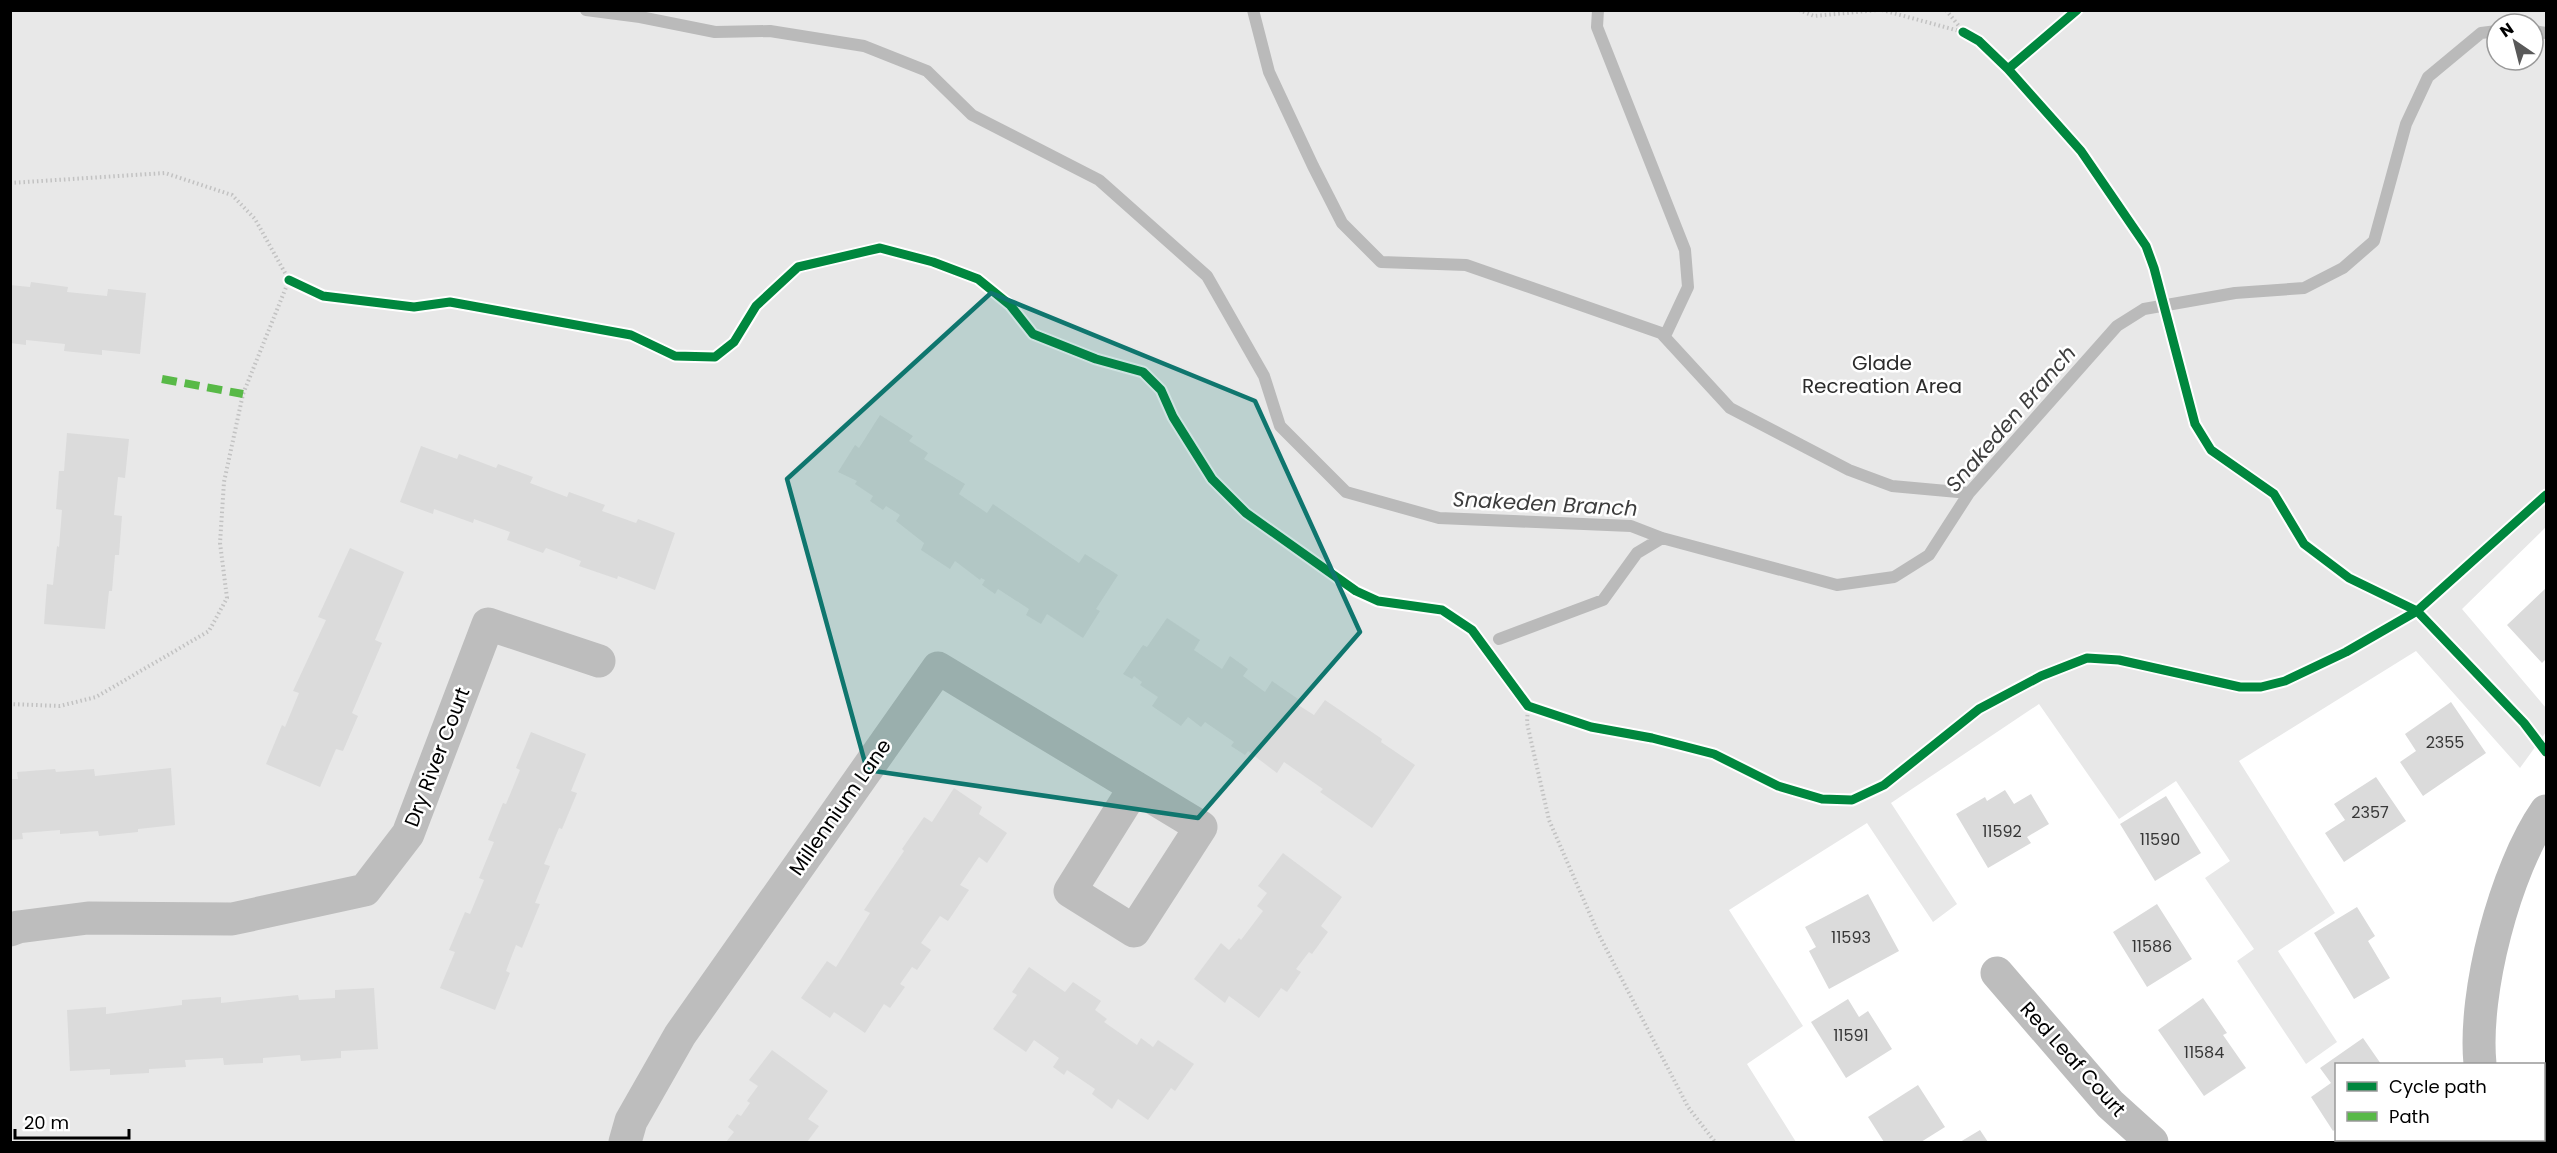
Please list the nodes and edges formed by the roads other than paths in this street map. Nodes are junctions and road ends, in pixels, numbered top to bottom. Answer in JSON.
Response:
{"nodes":[{"id":1,"x":599,"y":661,"type":"dead end"},
{"id":2,"x":1135,"y":788,"type":"dead end"},
{"id":3,"x":2547,"y":811,"type":"edge"},
{"id":4,"x":10,"y":930,"type":"edge"},
{"id":5,"x":1997,"y":973,"type":"dead end"},
{"id":6,"x":2480,"y":1063,"type":"edge"},
{"id":7,"x":625,"y":1143,"type":"edge"},
{"id":8,"x":2152,"y":1143,"type":"edge"}],
"edges":[{"from":1,"to":4,"type":"street","name":"Dry River Court"},
{"from":2,"to":7,"type":"street","name":"Millennium Lane"},
{"from":3,"to":6,"type":"street"},
{"from":5,"to":8,"type":"street","name":"Red Leaf Court"}]}
